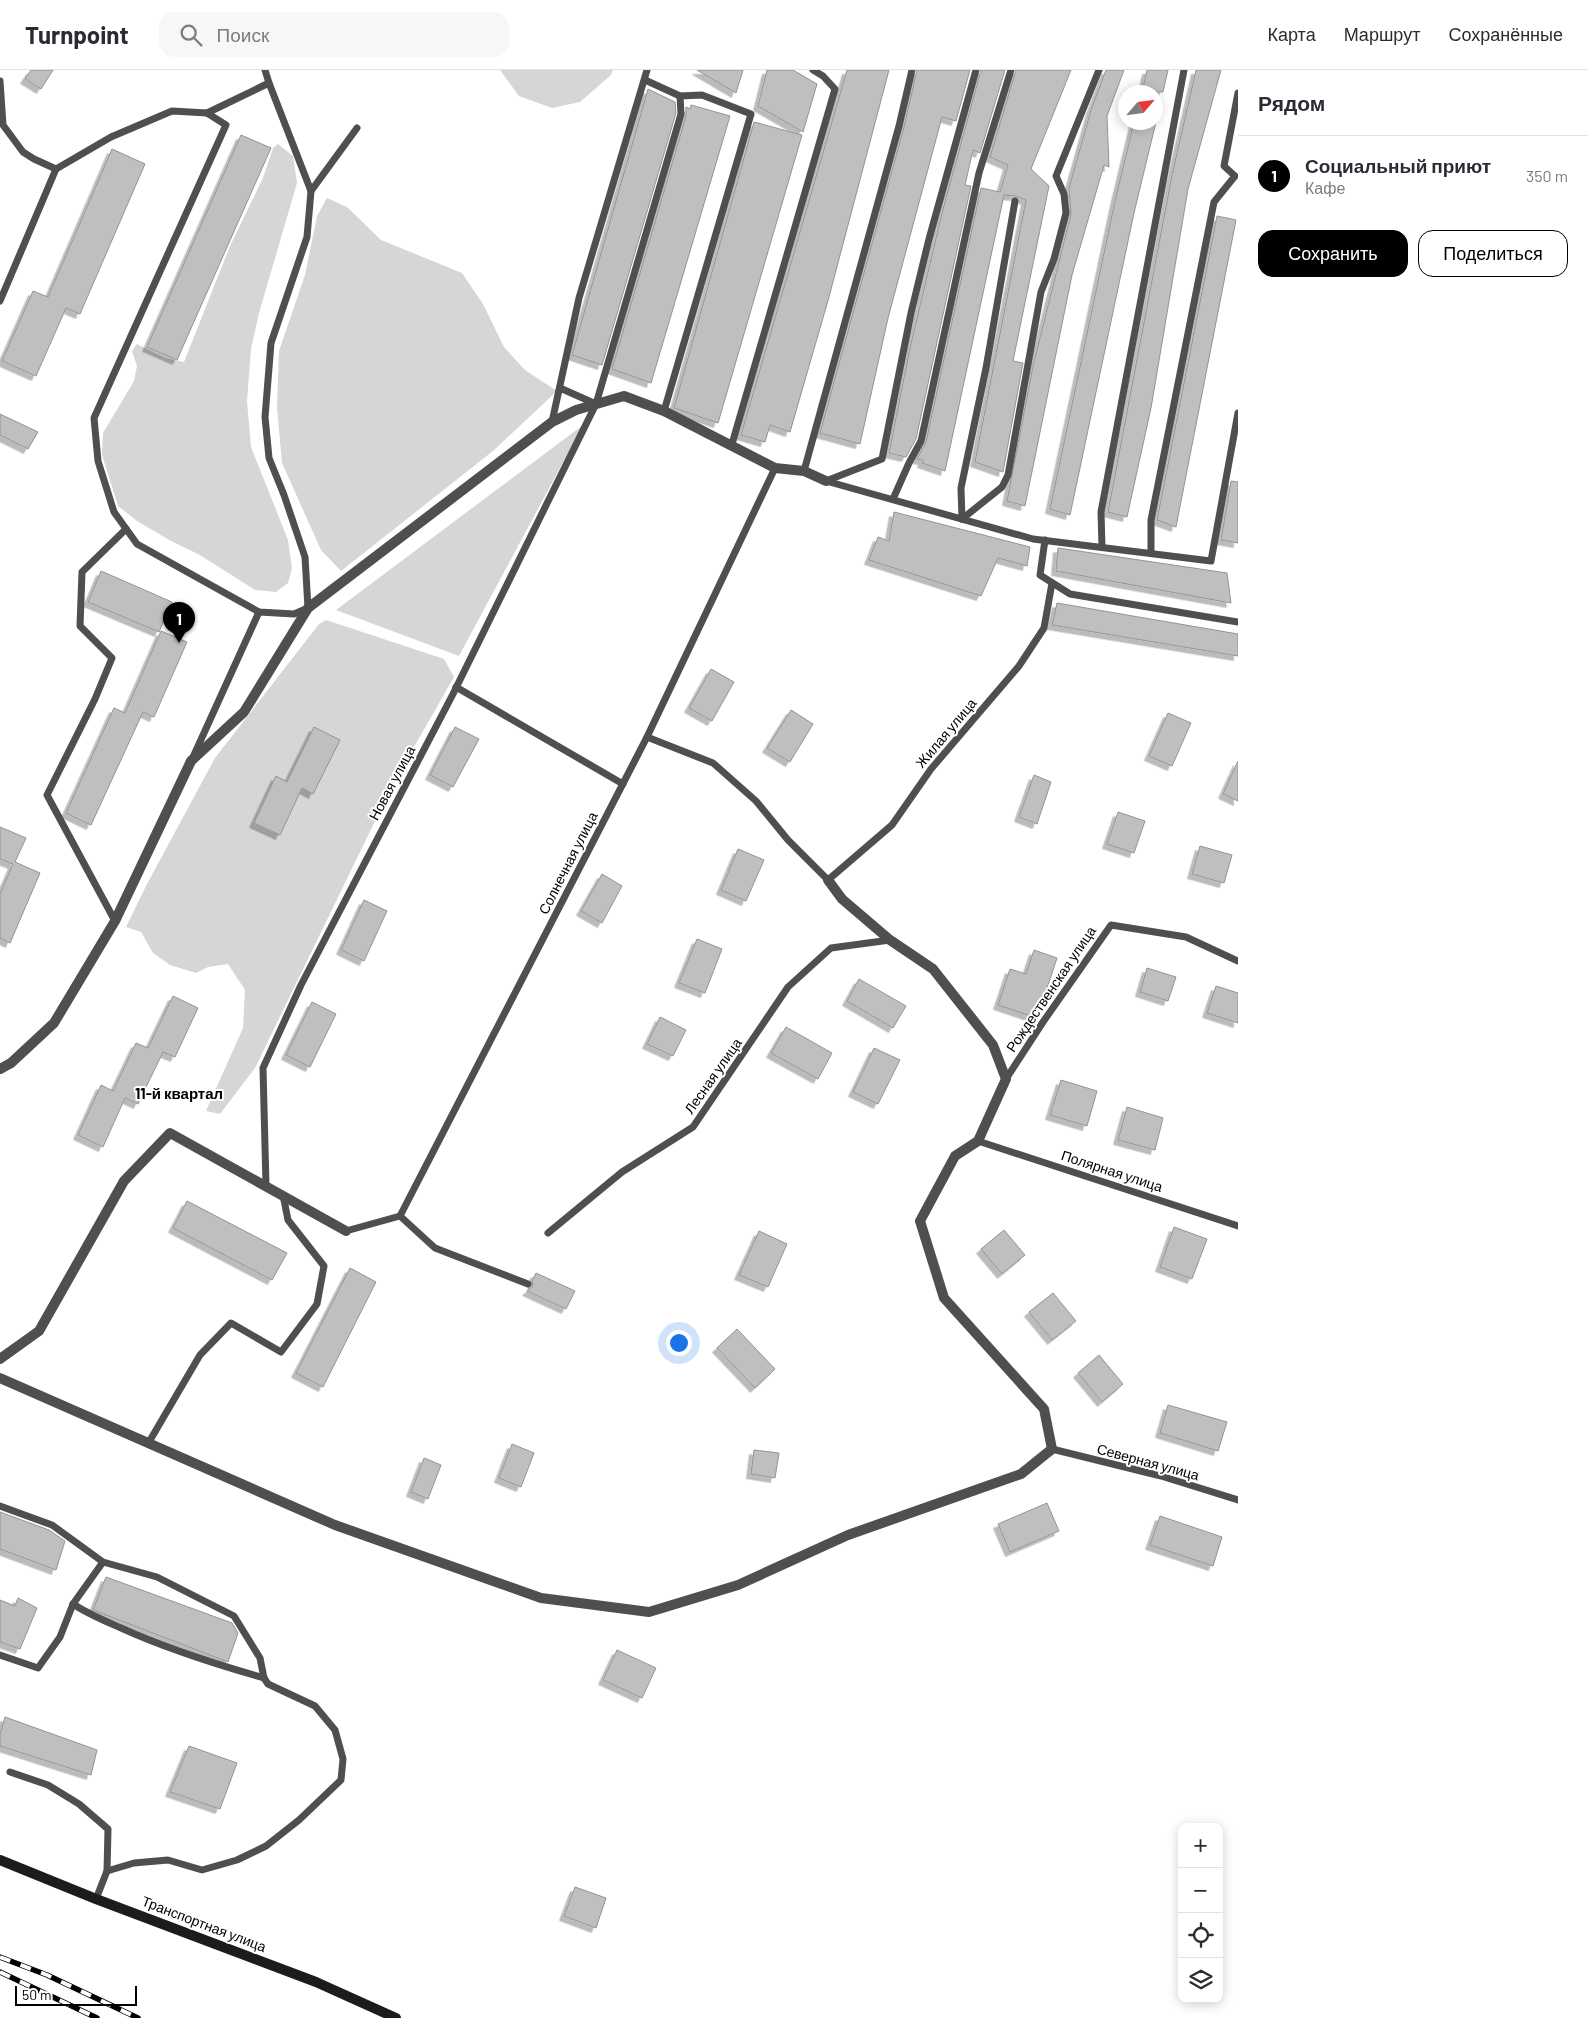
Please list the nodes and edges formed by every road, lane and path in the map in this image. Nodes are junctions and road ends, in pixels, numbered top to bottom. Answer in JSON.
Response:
{"nodes":[{"id":1,"x":265,"y":70,"type":"edge"},
{"id":2,"x":647,"y":70,"type":"edge"},
{"id":3,"x":813,"y":70,"type":"edge"},
{"id":4,"x":912,"y":70,"type":"edge"},
{"id":5,"x":976,"y":70,"type":"edge"},
{"id":6,"x":1011,"y":70,"type":"edge"},
{"id":7,"x":1099,"y":70,"type":"edge"},
{"id":8,"x":1184,"y":70,"type":"edge"},
{"id":9,"x":824,"y":73,"type":"edge"},
{"id":10,"x":645,"y":80,"type":"junction"},
{"id":11,"x":0,"y":82,"type":"edge"},
{"id":12,"x":268,"y":83,"type":"junction"},
{"id":13,"x":1238,"y":93,"type":"edge"},
{"id":14,"x":680,"y":96,"type":"junction"},
{"id":15,"x":207,"y":114,"type":"junction"},
{"id":16,"x":2,"y":126,"type":"edge"},
{"id":17,"x":357,"y":128,"type":"dead end"},
{"id":18,"x":56,"y":168,"type":"junction"},
{"id":19,"x":1237,"y":176,"type":"edge"},
{"id":20,"x":310,"y":191,"type":"junction"},
{"id":21,"x":1015,"y":201,"type":"dead end"},
{"id":22,"x":0,"y":301,"type":"edge"},
{"id":23,"x":560,"y":388,"type":"junction"},
{"id":24,"x":596,"y":404,"type":"junction"},
{"id":25,"x":664,"y":411,"type":"junction"},
{"id":26,"x":1238,"y":413,"type":"edge"},
{"id":27,"x":552,"y":422,"type":"junction"},
{"id":28,"x":732,"y":444,"type":"junction"},
{"id":29,"x":775,"y":468,"type":"junction"},
{"id":30,"x":804,"y":471,"type":"junction"},
{"id":31,"x":826,"y":481,"type":"junction"},
{"id":32,"x":893,"y":499,"type":"junction"},
{"id":33,"x":962,"y":519,"type":"junction"},
{"id":34,"x":126,"y":529,"type":"junction"},
{"id":35,"x":1045,"y":540,"type":"junction"},
{"id":36,"x":1102,"y":547,"type":"junction"},
{"id":37,"x":1151,"y":554,"type":"junction"},
{"id":38,"x":1052,"y":583,"type":"junction"},
{"id":39,"x":308,"y":608,"type":"junction"},
{"id":40,"x":259,"y":612,"type":"junction"},
{"id":41,"x":1238,"y":615,"type":"edge"},
{"id":42,"x":1236,"y":622,"type":"edge"},
{"id":43,"x":456,"y":687,"type":"junction"},
{"id":44,"x":647,"y":737,"type":"junction"},
{"id":45,"x":192,"y":762,"type":"junction"},
{"id":46,"x":623,"y":784,"type":"junction"},
{"id":47,"x":828,"y":880,"type":"junction"},
{"id":48,"x":115,"y":921,"type":"junction"},
{"id":49,"x":890,"y":940,"type":"junction"},
{"id":50,"x":1238,"y":961,"type":"edge"},
{"id":51,"x":0,"y":1069,"type":"edge"},
{"id":52,"x":1006,"y":1080,"type":"junction"},
{"id":53,"x":978,"y":1141,"type":"junction"},
{"id":54,"x":266,"y":1186,"type":"junction"},
{"id":55,"x":283,"y":1195,"type":"junction"},
{"id":56,"x":400,"y":1216,"type":"junction"},
{"id":57,"x":1238,"y":1226,"type":"edge"},
{"id":58,"x":346,"y":1231,"type":"joint"},
{"id":59,"x":548,"y":1233,"type":"dead end"},
{"id":60,"x":528,"y":1284,"type":"dead end"},
{"id":61,"x":0,"y":1360,"type":"edge"},
{"id":62,"x":0,"y":1378,"type":"edge"},
{"id":63,"x":150,"y":1442,"type":"junction"},
{"id":64,"x":1052,"y":1449,"type":"junction"},
{"id":65,"x":1238,"y":1500,"type":"edge"},
{"id":66,"x":0,"y":1506,"type":"edge"},
{"id":67,"x":103,"y":1562,"type":"junction"},
{"id":68,"x":73,"y":1604,"type":"junction"},
{"id":69,"x":0,"y":1655,"type":"edge"},
{"id":70,"x":264,"y":1678,"type":"junction"},
{"id":71,"x":10,"y":1772,"type":"dead end"},
{"id":72,"x":0,"y":1860,"type":"edge"},
{"id":73,"x":107,"y":1871,"type":"junction"},
{"id":74,"x":96,"y":1899,"type":"junction"},
{"id":75,"x":396,"y":2018,"type":"edge"}],
"edges":[{"from":1,"to":12,"type":"lane"},
{"from":2,"to":10,"type":"lane"},
{"from":3,"to":9,"type":"lane"},
{"from":4,"to":30,"type":"lane"},
{"from":5,"to":31,"type":"lane"},
{"from":6,"to":32,"type":"lane"},
{"from":7,"to":33,"type":"lane"},
{"from":8,"to":36,"type":"lane"},
{"from":9,"to":28,"type":"lane"},
{"from":10,"to":14,"type":"lane"},
{"from":10,"to":23,"type":"lane"},
{"from":11,"to":16,"type":"lane"},
{"from":12,"to":15,"type":"lane"},
{"from":12,"to":20,"type":"lane"},
{"from":13,"to":19,"type":"lane"},
{"from":14,"to":24,"type":"lane","name":"Новая улица"},
{"from":14,"to":25,"type":"lane"},
{"from":15,"to":18,"type":"lane"},
{"from":15,"to":34,"type":"lane"},
{"from":16,"to":18,"type":"lane"},
{"from":17,"to":20,"type":"lane"},
{"from":18,"to":22,"type":"lane"},
{"from":19,"to":37,"type":"lane"},
{"from":20,"to":39,"type":"lane"},
{"from":21,"to":33,"type":"lane"},
{"from":23,"to":24,"type":"lane"},
{"from":23,"to":27,"type":"lane"},
{"from":24,"to":25,"type":"street"},
{"from":24,"to":27,"type":"street"},
{"from":24,"to":43,"type":"lane","name":"Новая улица"},
{"from":25,"to":28,"type":"street"},
{"from":26,"to":37,"type":"lane"},
{"from":27,"to":39,"type":"street"},
{"from":28,"to":29,"type":"street"},
{"from":29,"to":30,"type":"street"},
{"from":29,"to":44,"type":"lane","name":"Солнечная улица"},
{"from":30,"to":31,"type":"street"},
{"from":31,"to":32,"type":"lane"},
{"from":32,"to":33,"type":"lane"},
{"from":33,"to":35,"type":"lane"},
{"from":34,"to":40,"type":"lane"},
{"from":34,"to":48,"type":"lane"},
{"from":35,"to":36,"type":"lane"},
{"from":35,"to":38,"type":"lane"},
{"from":36,"to":37,"type":"lane"},
{"from":38,"to":42,"type":"lane"},
{"from":38,"to":47,"type":"lane","name":"Жилая улица"},
{"from":39,"to":40,"type":"lane"},
{"from":39,"to":45,"type":"street"},
{"from":40,"to":45,"type":"lane"},
{"from":41,"to":42,"type":"lane"},
{"from":43,"to":46,"type":"lane"},
{"from":43,"to":54,"type":"lane","name":"Новая улица"},
{"from":44,"to":46,"type":"lane","name":"Солнечная улица"},
{"from":44,"to":47,"type":"lane"},
{"from":45,"to":48,"type":"street"},
{"from":46,"to":56,"type":"lane","name":"Солнечная улица"},
{"from":47,"to":49,"type":"street"},
{"from":48,"to":51,"type":"street"},
{"from":49,"to":52,"type":"street"},
{"from":49,"to":59,"type":"lane","name":"Лесная улица"},
{"from":50,"to":52,"type":"lane","name":"Рождественская улица"},
{"from":52,"to":53,"type":"street"},
{"from":53,"to":57,"type":"lane","name":"Полярная улица"},
{"from":53,"to":64,"type":"street"},
{"from":54,"to":55,"type":"street"},
{"from":54,"to":61,"type":"street"},
{"from":55,"to":58,"type":"street"},
{"from":55,"to":63,"type":"lane"},
{"from":56,"to":58,"type":"lane"},
{"from":56,"to":60,"type":"lane"},
{"from":62,"to":63,"type":"street"},
{"from":63,"to":64,"type":"street"},
{"from":64,"to":65,"type":"lane","name":"Северная улица"},
{"from":66,"to":67,"type":"lane"},
{"from":67,"to":68,"type":"lane"},
{"from":67,"to":70,"type":"lane"},
{"from":68,"to":69,"type":"lane"},
{"from":68,"to":70,"type":"lane"},
{"from":70,"to":73,"type":"lane"},
{"from":71,"to":73,"type":"lane"},
{"from":72,"to":74,"type":"main road","name":"Транспортная улица"},
{"from":73,"to":74,"type":"lane"},
{"from":74,"to":75,"type":"main road","name":"Транспортная улица"}]}
